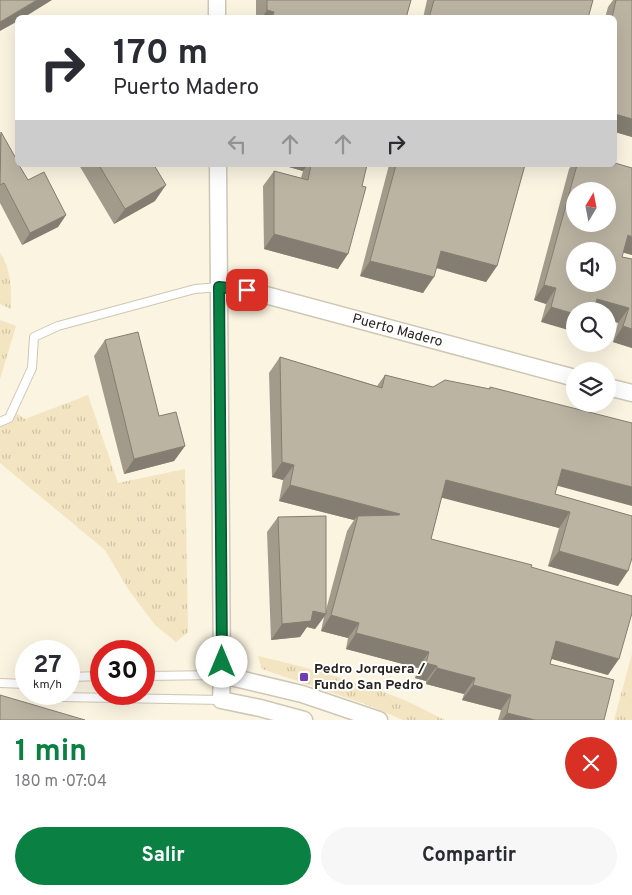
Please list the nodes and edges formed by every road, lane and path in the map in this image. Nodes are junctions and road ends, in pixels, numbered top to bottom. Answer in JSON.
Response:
{"nodes":[{"id":1,"x":216,"y":0,"type":"edge"},
{"id":2,"x":217,"y":15,"type":"edge"},
{"id":3,"x":218,"y":167,"type":"edge"},
{"id":4,"x":219,"y":287,"type":"junction"},
{"id":5,"x":566,"y":376,"type":"edge"},
{"id":6,"x":616,"y":389,"type":"edge"},
{"id":7,"x":632,"y":393,"type":"edge"},
{"id":8,"x":0,"y":422,"type":"edge"},
{"id":9,"x":222,"y":675,"type":"junction"},
{"id":10,"x":155,"y":676,"type":"edge"},
{"id":11,"x":0,"y":683,"type":"edge"},
{"id":12,"x":15,"y":684,"type":"edge"},
{"id":13,"x":80,"y":697,"type":"edge"},
{"id":14,"x":221,"y":700,"type":"junction"},
{"id":15,"x":304,"y":720,"type":"edge"},
{"id":16,"x":379,"y":720,"type":"edge"}],
"edges":[{"from":1,"to":2,"type":"street"},
{"from":3,"to":4,"type":"street"},
{"from":4,"to":5,"type":"street","name":"Puerto Madero"},
{"from":4,"to":8,"type":"lane"},
{"from":4,"to":9,"type":"street"},
{"from":6,"to":7,"type":"street"},
{"from":9,"to":10,"type":"lane"},
{"from":9,"to":14,"type":"street"},
{"from":9,"to":16,"type":"street"},
{"from":11,"to":12,"type":"lane"},
{"from":13,"to":14,"type":"lane"},
{"from":14,"to":15,"type":"street"}]}
